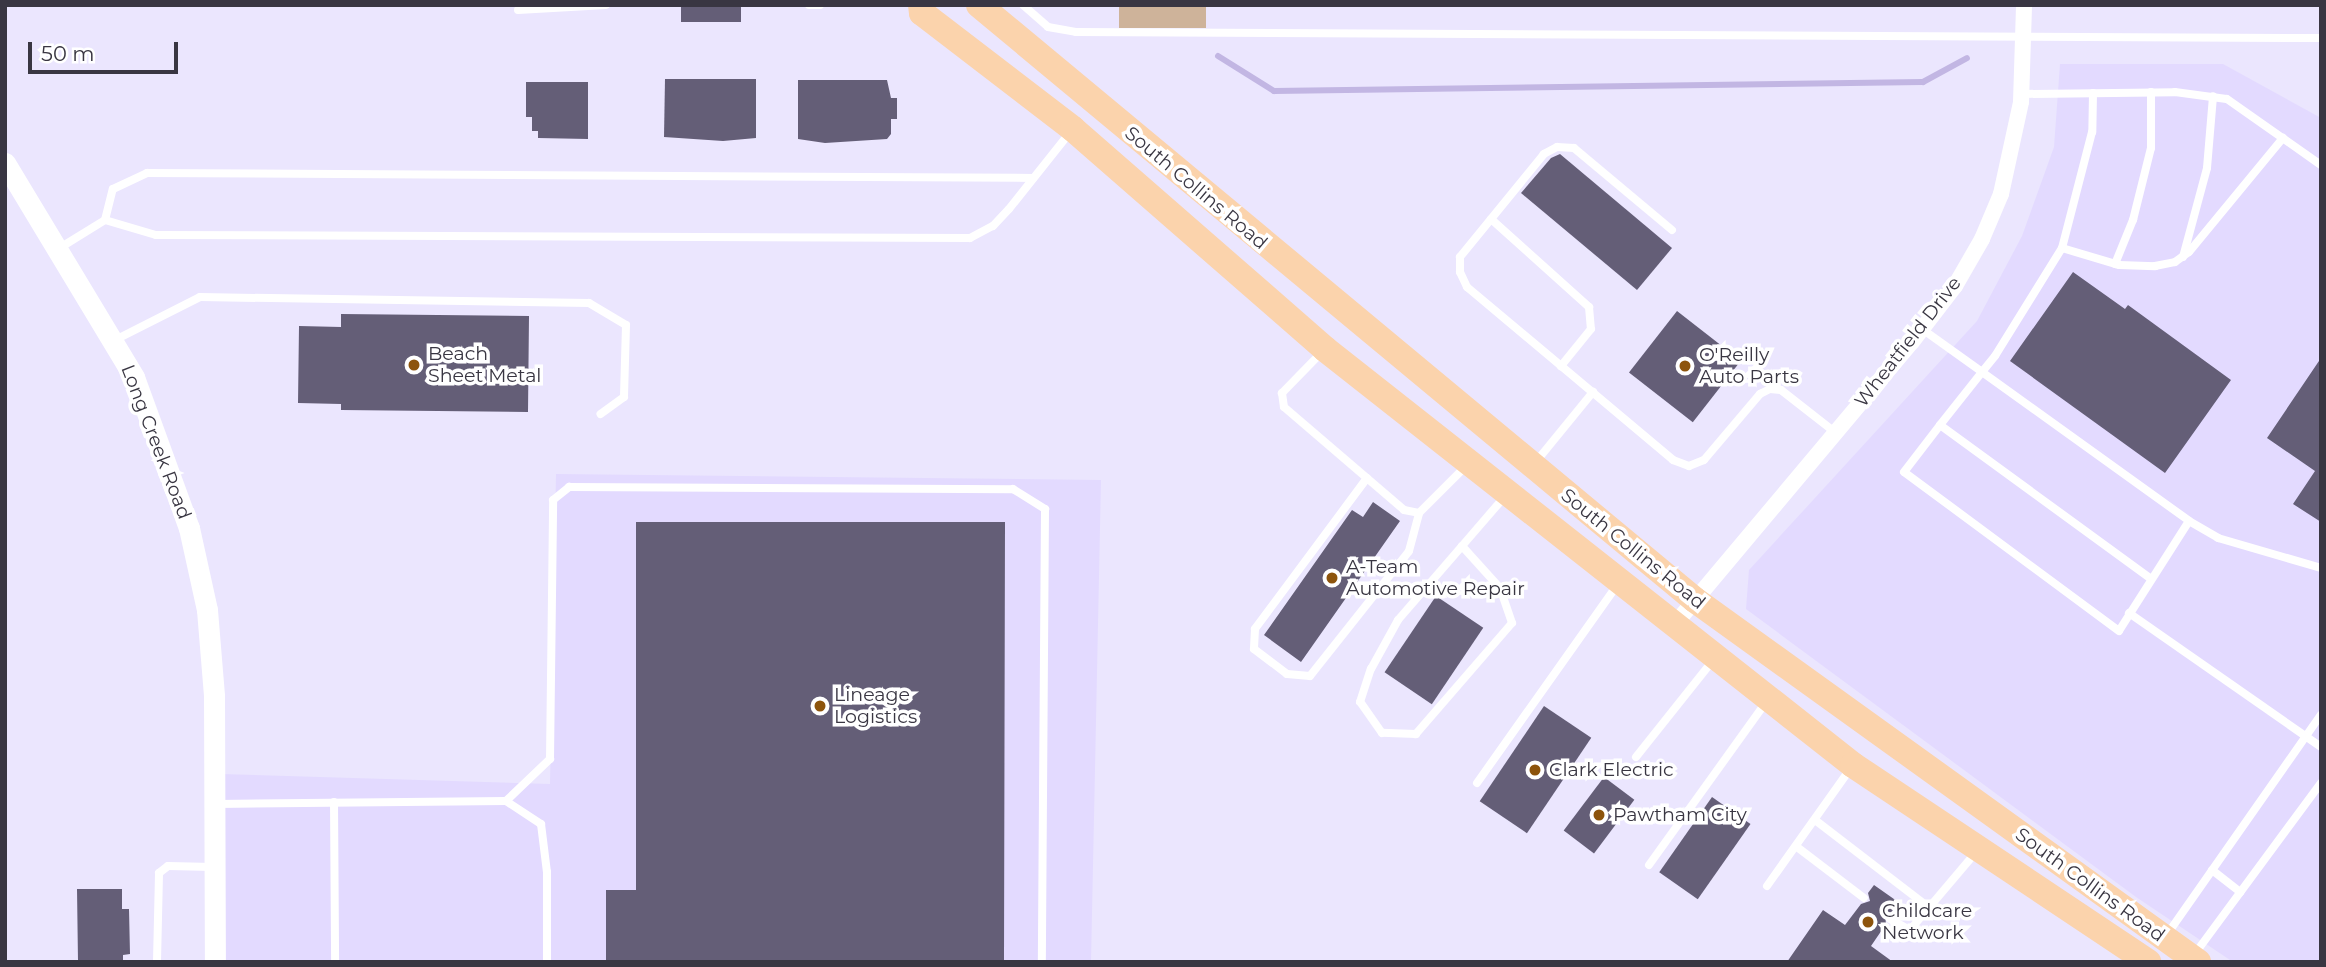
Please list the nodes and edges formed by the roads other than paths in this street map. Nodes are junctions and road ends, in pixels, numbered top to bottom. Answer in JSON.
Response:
{"nodes":[{"id":1,"x":606,"y":5,"type":"edge"},
{"id":2,"x":809,"y":5,"type":"edge"},
{"id":3,"x":820,"y":5,"type":"edge"},
{"id":4,"x":921,"y":5,"type":"edge"},
{"id":5,"x":979,"y":5,"type":"edge"},
{"id":6,"x":1023,"y":5,"type":"edge"},
{"id":7,"x":2024,"y":5,"type":"edge"},
{"id":8,"x":518,"y":10,"type":"dead end"},
{"id":9,"x":2024,"y":36,"type":"junction"},
{"id":10,"x":2321,"y":38,"type":"edge"},
{"id":11,"x":2151,"y":92,"type":"junction"},
{"id":12,"x":2093,"y":93,"type":"junction"},
{"id":13,"x":2022,"y":94,"type":"junction"},
{"id":14,"x":2213,"y":96,"type":"junction"},
{"id":15,"x":1093,"y":103,"type":"junction"},
{"id":16,"x":1073,"y":129,"type":"junction"},
{"id":17,"x":2283,"y":138,"type":"junction"},
{"id":18,"x":5,"y":163,"type":"edge"},
{"id":19,"x":2321,"y":165,"type":"edge"},
{"id":20,"x":1033,"y":178,"type":"junction"},
{"id":21,"x":1491,"y":219,"type":"junction"},
{"id":22,"x":105,"y":220,"type":"junction"},
{"id":23,"x":1672,"y":230,"type":"dead end"},
{"id":24,"x":2062,"y":248,"type":"junction"},
{"id":25,"x":58,"y":249,"type":"junction"},
{"id":26,"x":2183,"y":257,"type":"junction"},
{"id":27,"x":2115,"y":264,"type":"junction"},
{"id":28,"x":1922,"y":329,"type":"junction"},
{"id":29,"x":115,"y":340,"type":"junction"},
{"id":30,"x":1325,"y":349,"type":"junction"},
{"id":31,"x":1561,"y":366,"type":"junction"},
{"id":32,"x":1982,"y":372,"type":"junction"},
{"id":33,"x":1593,"y":392,"type":"junction"},
{"id":34,"x":601,"y":414,"type":"dead end"},
{"id":35,"x":1940,"y":425,"type":"junction"},
{"id":36,"x":1836,"y":433,"type":"junction"},
{"id":37,"x":1469,"y":463,"type":"junction"},
{"id":38,"x":1532,"y":466,"type":"junction"},
{"id":39,"x":1367,"y":478,"type":"junction"},
{"id":40,"x":1508,"y":493,"type":"junction"},
{"id":41,"x":1419,"y":513,"type":"junction"},
{"id":42,"x":2189,"y":521,"type":"junction"},
{"id":43,"x":1462,"y":546,"type":"junction"},
{"id":44,"x":2321,"y":568,"type":"edge"},
{"id":45,"x":2151,"y":579,"type":"junction"},
{"id":46,"x":1620,"y":581,"type":"junction"},
{"id":47,"x":1695,"y":600,"type":"junction"},
{"id":48,"x":2129,"y":613,"type":"junction"},
{"id":49,"x":1675,"y":624,"type":"junction"},
{"id":50,"x":1716,"y":657,"type":"junction"},
{"id":51,"x":1769,"y":699,"type":"junction"},
{"id":52,"x":2321,"y":715,"type":"edge"},
{"id":53,"x":2306,"y":735,"type":"junction"},
{"id":54,"x":2321,"y":747,"type":"edge"},
{"id":55,"x":1636,"y":757,"type":"dead end"},
{"id":56,"x":1853,"y":765,"type":"junction"},
{"id":57,"x":1477,"y":783,"type":"dead end"},
{"id":58,"x":2321,"y":783,"type":"edge"},
{"id":59,"x":506,"y":800,"type":"junction"},
{"id":60,"x":334,"y":803,"type":"junction"},
{"id":61,"x":217,"y":804,"type":"junction"},
{"id":62,"x":1815,"y":820,"type":"junction"},
{"id":63,"x":1797,"y":847,"type":"junction"},
{"id":64,"x":1978,"y":849,"type":"junction"},
{"id":65,"x":1649,"y":865,"type":"dead end"},
{"id":66,"x":216,"y":867,"type":"junction"},
{"id":67,"x":2212,"y":870,"type":"junction"},
{"id":68,"x":1767,"y":886,"type":"dead end"},
{"id":69,"x":2241,"y":892,"type":"junction"},
{"id":70,"x":1864,"y":898,"type":"dead end"},
{"id":71,"x":1931,"y":909,"type":"junction"},
{"id":72,"x":1890,"y":919,"type":"dead end"},
{"id":73,"x":2164,"y":939,"type":"junction"},
{"id":74,"x":2193,"y":960,"type":"edge"},
{"id":75,"x":2148,"y":961,"type":"edge"},
{"id":76,"x":157,"y":962,"type":"edge"},
{"id":77,"x":215,"y":962,"type":"edge"},
{"id":78,"x":335,"y":962,"type":"edge"},
{"id":79,"x":547,"y":962,"type":"edge"},
{"id":80,"x":1042,"y":962,"type":"edge"}],
"edges":[{"from":1,"to":8,"type":"lane"},
{"from":2,"to":3,"type":"lane"},
{"from":4,"to":16,"type":"main road","name":"South Collins Road"},
{"from":5,"to":15,"type":"main road","name":"South Collins Road"},
{"from":6,"to":9,"type":"lane"},
{"from":7,"to":9,"type":"street","name":"Wheatfield Drive"},
{"from":9,"to":10,"type":"lane"},
{"from":9,"to":13,"type":"street","name":"Wheatfield Drive"},
{"from":11,"to":12,"type":"lane"},
{"from":11,"to":14,"type":"lane"},
{"from":11,"to":27,"type":"lane"},
{"from":12,"to":13,"type":"lane"},
{"from":12,"to":24,"type":"lane"},
{"from":13,"to":28,"type":"street","name":"Wheatfield Drive"},
{"from":14,"to":17,"type":"lane"},
{"from":14,"to":26,"type":"lane"},
{"from":15,"to":16,"type":"main road"},
{"from":15,"to":38,"type":"main road","name":"South Collins Road"},
{"from":16,"to":20,"type":"lane"},
{"from":16,"to":30,"type":"main road","name":"South Collins Road"},
{"from":17,"to":19,"type":"lane"},
{"from":17,"to":26,"type":"lane"},
{"from":18,"to":25,"type":"street","name":"Long Creek Road"},
{"from":20,"to":22,"type":"lane"},
{"from":20,"to":22,"type":"lane"},
{"from":21,"to":23,"type":"lane"},
{"from":21,"to":31,"type":"lane"},
{"from":21,"to":31,"type":"lane"},
{"from":22,"to":25,"type":"lane"},
{"from":24,"to":27,"type":"lane"},
{"from":24,"to":32,"type":"lane"},
{"from":25,"to":29,"type":"street","name":"Long Creek Road"},
{"from":26,"to":27,"type":"lane"},
{"from":28,"to":32,"type":"lane"},
{"from":28,"to":36,"type":"street","name":"Wheatfield Drive"},
{"from":29,"to":34,"type":"lane"},
{"from":29,"to":61,"type":"street","name":"Long Creek Road"},
{"from":30,"to":37,"type":"main road","name":"South Collins Road"},
{"from":30,"to":39,"type":"lane"},
{"from":31,"to":33,"type":"lane"},
{"from":32,"to":35,"type":"lane"},
{"from":32,"to":42,"type":"lane"},
{"from":33,"to":36,"type":"lane"},
{"from":33,"to":38,"type":"lane"},
{"from":35,"to":45,"type":"lane"},
{"from":35,"to":48,"type":"lane"},
{"from":36,"to":47,"type":"street","name":"Wheatfield Drive"},
{"from":37,"to":40,"type":"main road","name":"South Collins Road"},
{"from":37,"to":41,"type":"lane"},
{"from":38,"to":47,"type":"main road","name":"South Collins Road"},
{"from":39,"to":41,"type":"lane"},
{"from":39,"to":41,"type":"lane"},
{"from":40,"to":43,"type":"lane"},
{"from":40,"to":46,"type":"main road","name":"South Collins Road"},
{"from":42,"to":44,"type":"lane"},
{"from":42,"to":45,"type":"lane"},
{"from":43,"to":43,"type":"lane"},
{"from":45,"to":48,"type":"lane"},
{"from":46,"to":49,"type":"main road","name":"South Collins Road"},
{"from":46,"to":57,"type":"lane"},
{"from":47,"to":49,"type":"street","name":"Wheatfield Drive"},
{"from":47,"to":73,"type":"main road","name":"South Collins Road"},
{"from":48,"to":53,"type":"lane"},
{"from":49,"to":50,"type":"main road","name":"South Collins Road"},
{"from":50,"to":51,"type":"main road","name":"South Collins Road"},
{"from":50,"to":55,"type":"lane"},
{"from":51,"to":56,"type":"main road","name":"South Collins Road"},
{"from":51,"to":65,"type":"lane"},
{"from":52,"to":53,"type":"lane"},
{"from":53,"to":54,"type":"lane"},
{"from":53,"to":67,"type":"lane"},
{"from":56,"to":62,"type":"lane"},
{"from":56,"to":64,"type":"main road","name":"South Collins Road"},
{"from":58,"to":69,"type":"lane"},
{"from":59,"to":60,"type":"lane"},
{"from":59,"to":79,"type":"lane"},
{"from":59,"to":80,"type":"lane"},
{"from":60,"to":61,"type":"lane"},
{"from":60,"to":78,"type":"lane"},
{"from":61,"to":66,"type":"street","name":"Long Creek Road"},
{"from":62,"to":63,"type":"lane"},
{"from":62,"to":71,"type":"lane"},
{"from":63,"to":68,"type":"lane"},
{"from":63,"to":70,"type":"lane"},
{"from":64,"to":71,"type":"lane"},
{"from":64,"to":75,"type":"main road","name":"South Collins Road"},
{"from":66,"to":76,"type":"lane"},
{"from":66,"to":77,"type":"street","name":"Long Creek Road"},
{"from":67,"to":69,"type":"lane"},
{"from":67,"to":73,"type":"lane"},
{"from":69,"to":74,"type":"lane"},
{"from":71,"to":72,"type":"lane"},
{"from":73,"to":74,"type":"main road","name":"South Collins Road"},
{"from":73,"to":75,"type":"main road"}]}
